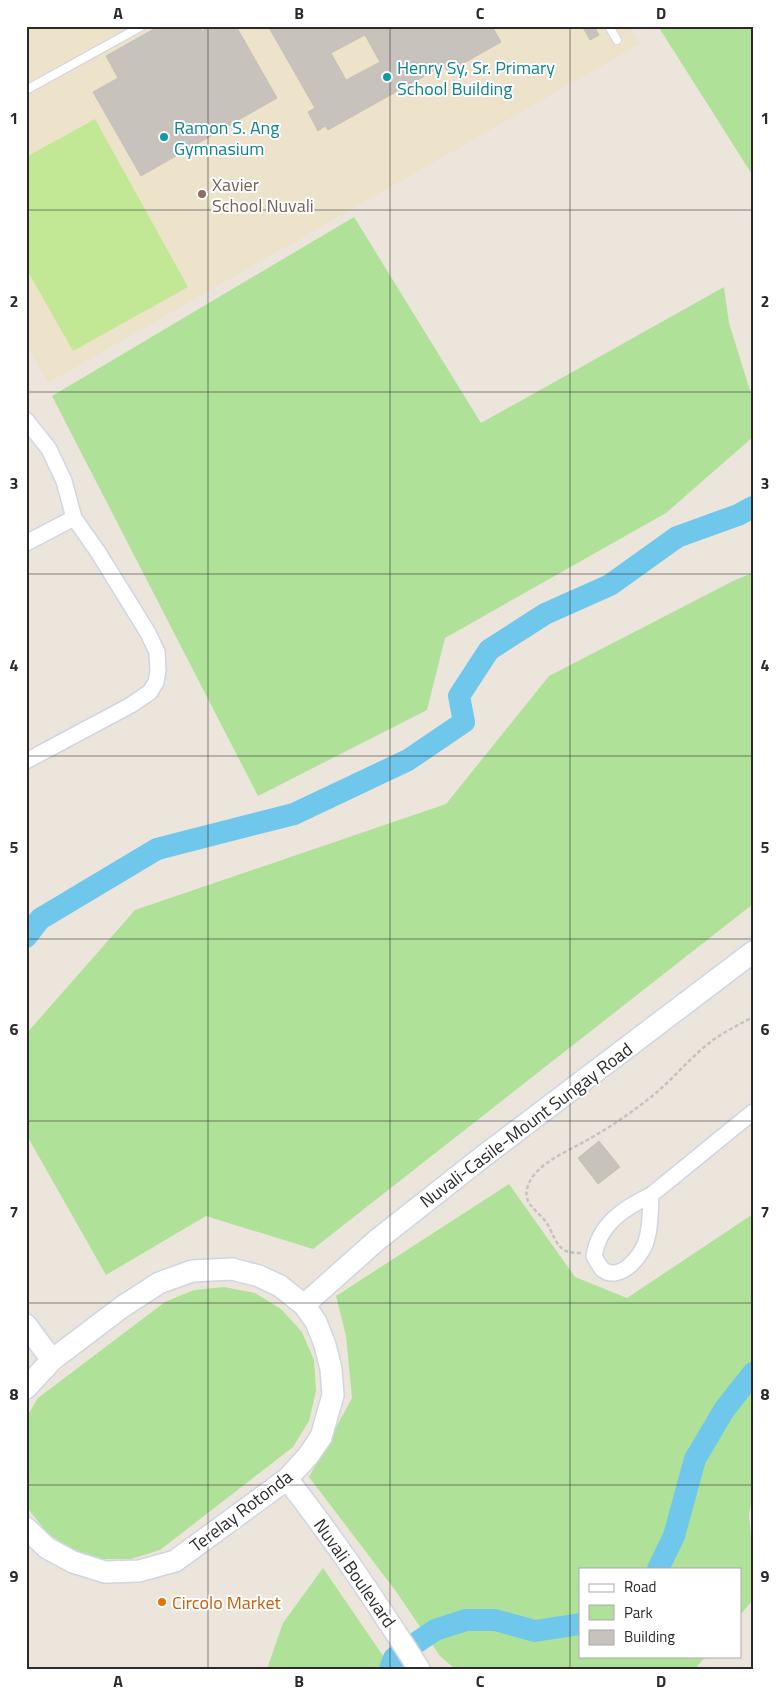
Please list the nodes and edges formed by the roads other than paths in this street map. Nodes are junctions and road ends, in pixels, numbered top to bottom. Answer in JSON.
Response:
{"nodes":[{"id":1,"x":142,"y":26,"type":"edge"},
{"id":2,"x":609,"y":26,"type":"edge"},
{"id":3,"x":617,"y":40,"type":"dead end"},
{"id":4,"x":26,"y":90,"type":"edge"},
{"id":5,"x":26,"y":420,"type":"edge"},
{"id":6,"x":74,"y":518,"type":"junction"},
{"id":7,"x":26,"y":543,"type":"edge"},
{"id":8,"x":26,"y":761,"type":"edge"},
{"id":9,"x":753,"y":952,"type":"edge"},
{"id":10,"x":753,"y":1112,"type":"edge"},
{"id":11,"x":651,"y":1195,"type":"junction"},
{"id":12,"x":304,"y":1305,"type":"junction"},
{"id":13,"x":26,"y":1325,"type":"edge"},
{"id":14,"x":52,"y":1360,"type":"junction"},
{"id":15,"x":26,"y":1388,"type":"edge"},
{"id":16,"x":287,"y":1480,"type":"junction"},
{"id":17,"x":26,"y":1528,"type":"edge"},
{"id":18,"x":419,"y":1669,"type":"edge"}],
"edges":[{"from":1,"to":4,"type":"lane"},
{"from":2,"to":3,"type":"lane"},
{"from":5,"to":6,"type":"street"},
{"from":6,"to":7,"type":"street"},
{"from":6,"to":8,"type":"street"},
{"from":9,"to":12,"type":"main road","name":"Nuvali-Casile-Mount Sungay Road"},
{"from":10,"to":11,"type":"street"},
{"from":11,"to":11,"type":"street"},
{"from":12,"to":14,"type":"main road","name":"Terelay Rotonda"},
{"from":12,"to":16,"type":"main road","name":"Terelay Rotonda"},
{"from":13,"to":14,"type":"main road"},
{"from":14,"to":15,"type":"main road","name":"Terelay Rotonda"},
{"from":16,"to":17,"type":"main road","name":"Terelay Rotonda"},
{"from":16,"to":18,"type":"main road","name":"Nuvali Boulevard"}]}
